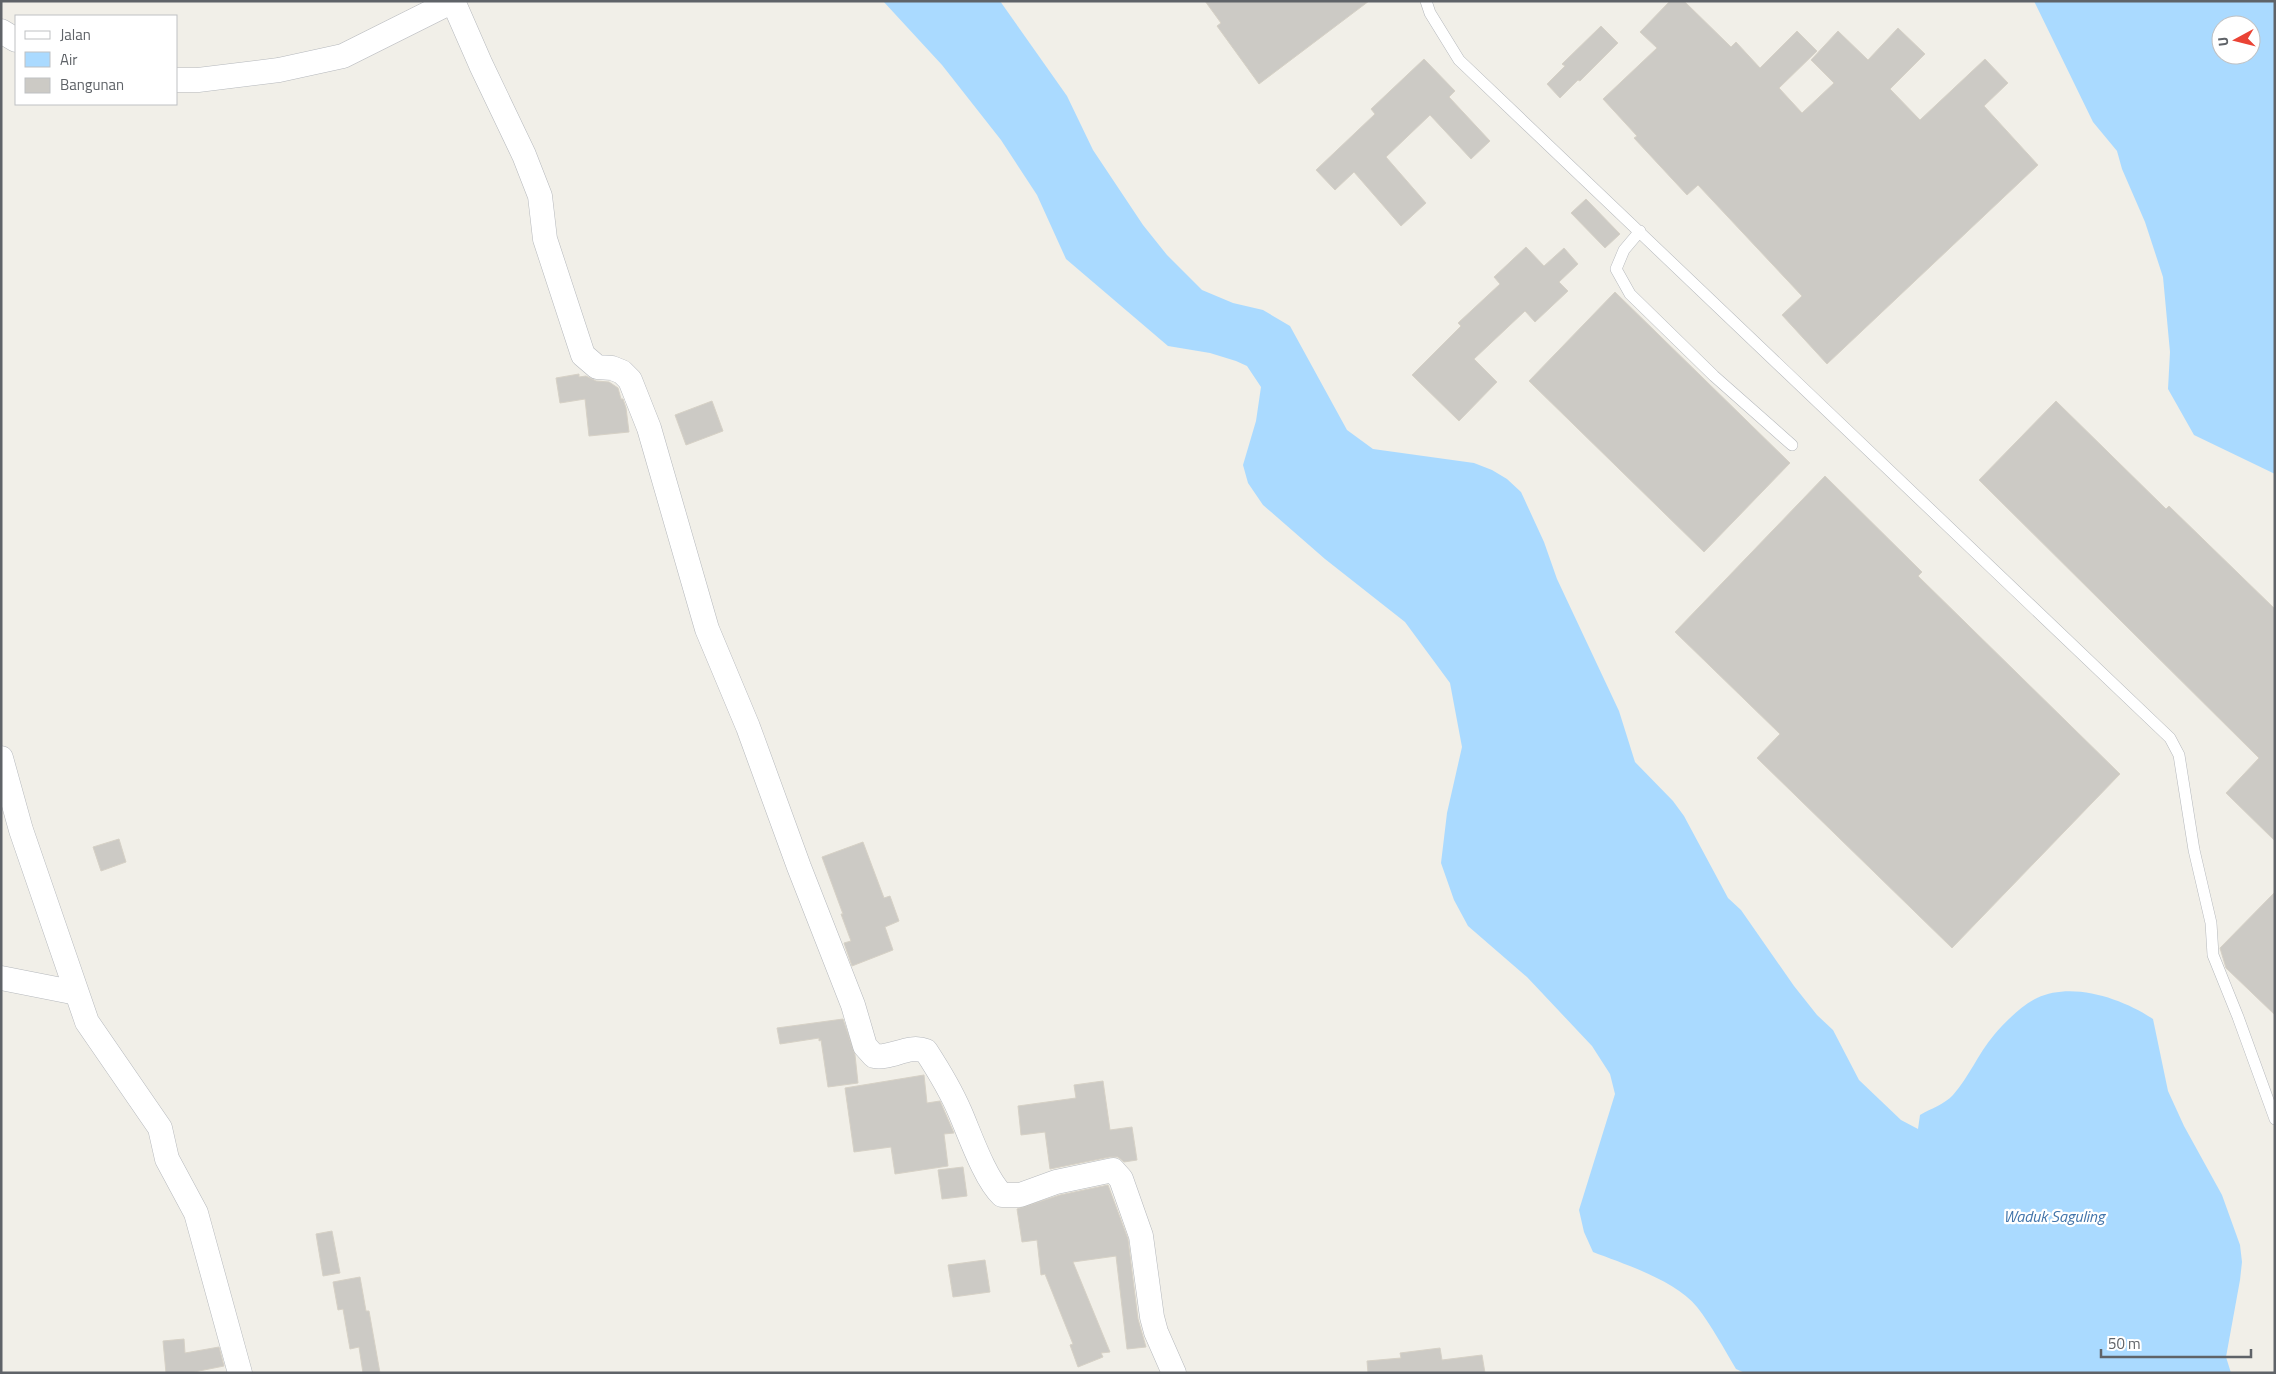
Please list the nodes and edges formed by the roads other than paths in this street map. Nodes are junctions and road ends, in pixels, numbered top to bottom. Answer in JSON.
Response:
{"nodes":[{"id":1,"x":453,"y":1,"type":"edge"},
{"id":2,"x":1426,"y":1,"type":"edge"},
{"id":3,"x":1,"y":31,"type":"edge"},
{"id":4,"x":15,"y":39,"type":"edge"},
{"id":5,"x":178,"y":80,"type":"edge"},
{"id":6,"x":1640,"y":232,"type":"junction"},
{"id":7,"x":1792,"y":445,"type":"dead end"},
{"id":8,"x":1,"y":758,"type":"edge"},
{"id":9,"x":1,"y":978,"type":"edge"},
{"id":10,"x":77,"y":992,"type":"junction"},
{"id":11,"x":2275,"y":1119,"type":"edge"},
{"id":12,"x":240,"y":1373,"type":"edge"},
{"id":13,"x":1174,"y":1373,"type":"edge"}],
"edges":[{"from":1,"to":5,"type":"street"},
{"from":1,"to":13,"type":"street"},
{"from":2,"to":6,"type":"lane"},
{"from":3,"to":4,"type":"street"},
{"from":6,"to":7,"type":"lane"},
{"from":6,"to":11,"type":"lane"},
{"from":8,"to":10,"type":"street"},
{"from":9,"to":10,"type":"street"},
{"from":10,"to":12,"type":"street"}]}
